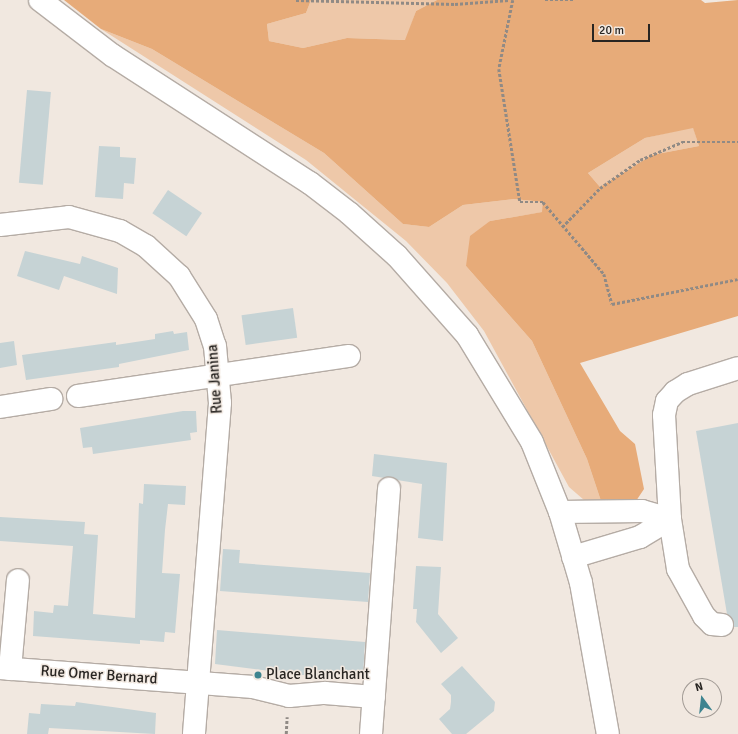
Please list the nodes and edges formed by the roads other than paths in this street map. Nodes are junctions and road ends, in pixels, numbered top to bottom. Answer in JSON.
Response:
{"nodes":[{"id":1,"x":40,"y":0,"type":"edge"},
{"id":2,"x":0,"y":225,"type":"edge"},
{"id":3,"x":349,"y":356,"type":"dead end"},
{"id":4,"x":738,"y":368,"type":"edge"},
{"id":5,"x":218,"y":377,"type":"junction"},
{"id":6,"x":78,"y":396,"type":"dead end"},
{"id":7,"x":51,"y":399,"type":"dead end"},
{"id":8,"x":0,"y":407,"type":"edge"},
{"id":9,"x":389,"y":489,"type":"dead end"},
{"id":10,"x":560,"y":512,"type":"junction"},
{"id":11,"x":670,"y":519,"type":"junction"},
{"id":12,"x":573,"y":557,"type":"junction"},
{"id":13,"x":18,"y":580,"type":"dead end"},
{"id":14,"x":722,"y":626,"type":"dead end"},
{"id":15,"x":5,"y":668,"type":"edge"},
{"id":16,"x":198,"y":682,"type":"junction"},
{"id":17,"x":374,"y":696,"type":"junction"},
{"id":18,"x":194,"y":734,"type":"edge"},
{"id":19,"x":371,"y":734,"type":"edge"},
{"id":20,"x":608,"y":734,"type":"edge"}],
"edges":[{"from":1,"to":10,"type":"street"},
{"from":2,"to":5,"type":"street","name":"Rue Janina"},
{"from":3,"to":5,"type":"street"},
{"from":4,"to":11,"type":"street"},
{"from":5,"to":6,"type":"street"},
{"from":5,"to":16,"type":"street","name":"Rue Janina"},
{"from":7,"to":8,"type":"street"},
{"from":9,"to":17,"type":"street"},
{"from":10,"to":11,"type":"street"},
{"from":10,"to":12,"type":"street"},
{"from":11,"to":12,"type":"street"},
{"from":11,"to":14,"type":"street"},
{"from":12,"to":20,"type":"street"},
{"from":13,"to":15,"type":"street"},
{"from":15,"to":16,"type":"street","name":"Rue Omer Bernard"},
{"from":16,"to":17,"type":"street","name":"Rue Omer Bernard"},
{"from":16,"to":18,"type":"street","name":"Rue Janina"},
{"from":17,"to":19,"type":"street"}]}
